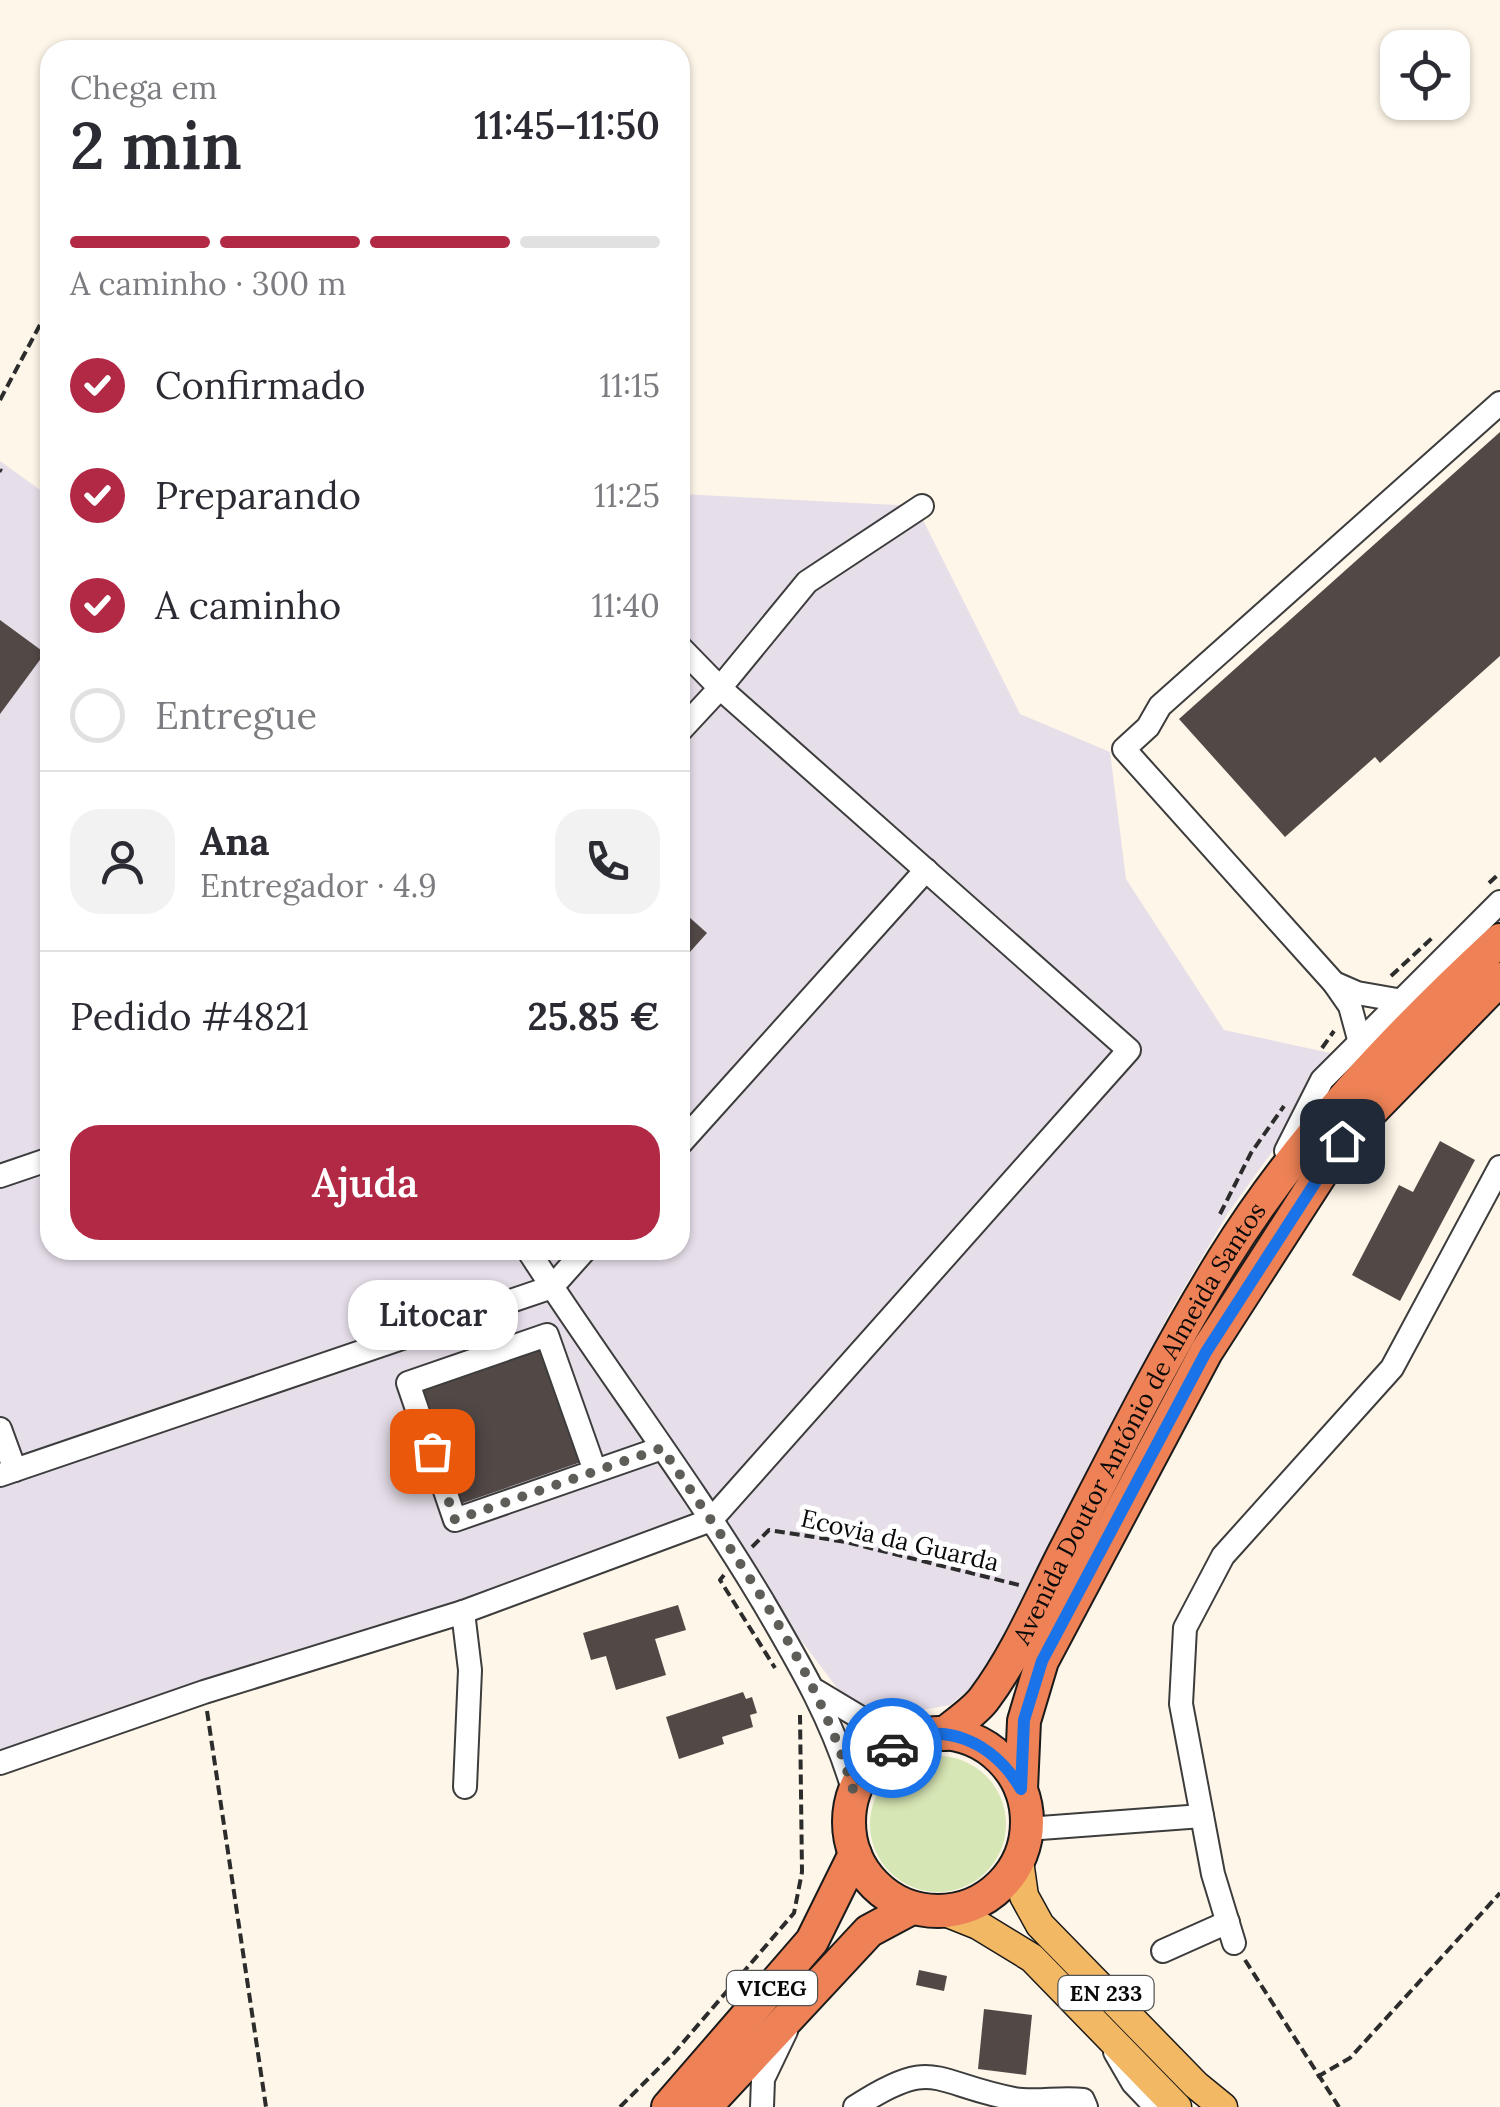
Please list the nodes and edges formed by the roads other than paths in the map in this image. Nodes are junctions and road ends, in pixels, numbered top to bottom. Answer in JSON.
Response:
{"nodes":[{"id":1,"x":1500,"y":403,"type":"edge"},
{"id":2,"x":922,"y":506,"type":"dead end"},
{"id":3,"x":690,"y":658,"type":"edge"},
{"id":4,"x":720,"y":688,"type":"junction"},
{"id":5,"x":690,"y":720,"type":"edge"},
{"id":6,"x":926,"y":870,"type":"junction"},
{"id":7,"x":1493,"y":895,"type":"edge"},
{"id":8,"x":1500,"y":940,"type":"edge"},
{"id":9,"x":1500,"y":979,"type":"edge"},
{"id":10,"x":1334,"y":982,"type":"junction"},
{"id":11,"x":1398,"y":1000,"type":"junction"},
{"id":12,"x":1359,"y":1038,"type":"junction"},
{"id":13,"x":690,"y":1133,"type":"edge"},
{"id":14,"x":40,"y":1162,"type":"edge"},
{"id":15,"x":1500,"y":1167,"type":"edge"},
{"id":16,"x":0,"y":1176,"type":"edge"},
{"id":17,"x":1260,"y":1205,"type":"junction"},
{"id":18,"x":534,"y":1260,"type":"edge"},
{"id":19,"x":576,"y":1260,"type":"edge"},
{"id":20,"x":552,"y":1287,"type":"junction"},
{"id":21,"x":0,"y":1429,"type":"edge"},
{"id":22,"x":662,"y":1448,"type":"junction"},
{"id":23,"x":595,"y":1471,"type":"junction"},
{"id":24,"x":7,"y":1472,"type":"edge"},
{"id":25,"x":710,"y":1520,"type":"junction"},
{"id":26,"x":464,"y":1612,"type":"junction"},
{"id":27,"x":816,"y":1690,"type":"junction"},
{"id":28,"x":944,"y":1734,"type":"junction"},
{"id":29,"x":901,"y":1742,"type":"junction"},
{"id":30,"x":0,"y":1763,"type":"edge"},
{"id":31,"x":465,"y":1787,"type":"dead end"},
{"id":32,"x":1021,"y":1789,"type":"junction"},
{"id":33,"x":854,"y":1793,"type":"junction"},
{"id":34,"x":1202,"y":1816,"type":"junction"},
{"id":35,"x":1023,"y":1845,"type":"junction"},
{"id":36,"x":855,"y":1854,"type":"junction"},
{"id":37,"x":928,"y":1910,"type":"junction"},
{"id":38,"x":1163,"y":1950,"type":"dead end"},
{"id":39,"x":799,"y":2003,"type":"junction"},
{"id":40,"x":1103,"y":2032,"type":"junction"},
{"id":41,"x":668,"y":2107,"type":"edge"},
{"id":42,"x":705,"y":2107,"type":"edge"},
{"id":43,"x":762,"y":2107,"type":"edge"},
{"id":44,"x":855,"y":2107,"type":"edge"},
{"id":45,"x":1086,"y":2107,"type":"edge"},
{"id":46,"x":1156,"y":2107,"type":"edge"},
{"id":47,"x":1177,"y":2107,"type":"edge"},
{"id":48,"x":1223,"y":2107,"type":"edge"}],
"edges":[{"from":1,"to":10,"type":"street"},
{"from":2,"to":4,"type":"street"},
{"from":3,"to":4,"type":"street"},
{"from":4,"to":5,"type":"street"},
{"from":4,"to":6,"type":"street"},
{"from":6,"to":13,"type":"street"},
{"from":6,"to":25,"type":"street"},
{"from":7,"to":11,"type":"street"},
{"from":8,"to":17,"type":"highway","name":"Avenida Doutor António de Almeida Santos"},
{"from":9,"to":32,"type":"highway","name":"Avenida Doutor António de Almeida Santos"},
{"from":10,"to":11,"type":"street"},
{"from":10,"to":12,"type":"street"},
{"from":11,"to":12,"type":"street"},
{"from":12,"to":17,"type":"street"},
{"from":14,"to":16,"type":"street"},
{"from":15,"to":34,"type":"street"},
{"from":17,"to":28,"type":"highway","name":"Avenida Doutor António de Almeida Santos"},
{"from":18,"to":20,"type":"street"},
{"from":19,"to":20,"type":"street"},
{"from":20,"to":22,"type":"street"},
{"from":20,"to":24,"type":"street"},
{"from":21,"to":24,"type":"street"},
{"from":22,"to":23,"type":"street"},
{"from":22,"to":25,"type":"street"},
{"from":23,"to":23,"type":"street"},
{"from":25,"to":26,"type":"street"},
{"from":25,"to":27,"type":"street"},
{"from":26,"to":30,"type":"street"},
{"from":26,"to":31,"type":"street"},
{"from":27,"to":29,"type":"street"},
{"from":27,"to":33,"type":"street"},
{"from":28,"to":29,"type":"highway"},
{"from":28,"to":32,"type":"highway"},
{"from":29,"to":33,"type":"highway"},
{"from":32,"to":35,"type":"highway"},
{"from":33,"to":36,"type":"highway"},
{"from":34,"to":35,"type":"street"},
{"from":34,"to":38,"type":"street"},
{"from":35,"to":37,"type":"highway"},
{"from":35,"to":48,"type":"main road","number":"EN 233"},
{"from":36,"to":37,"type":"highway"},
{"from":36,"to":41,"type":"highway","number":"VICEG"},
{"from":37,"to":39,"type":"highway","number":"VICEG"},
{"from":37,"to":40,"type":"main road","number":"EN 233"},
{"from":39,"to":42,"type":"highway","number":"VICEG"},
{"from":39,"to":43,"type":"street"},
{"from":40,"to":46,"type":"street"},
{"from":40,"to":47,"type":"main road","number":"EN 233"},
{"from":44,"to":45,"type":"street"}]}
